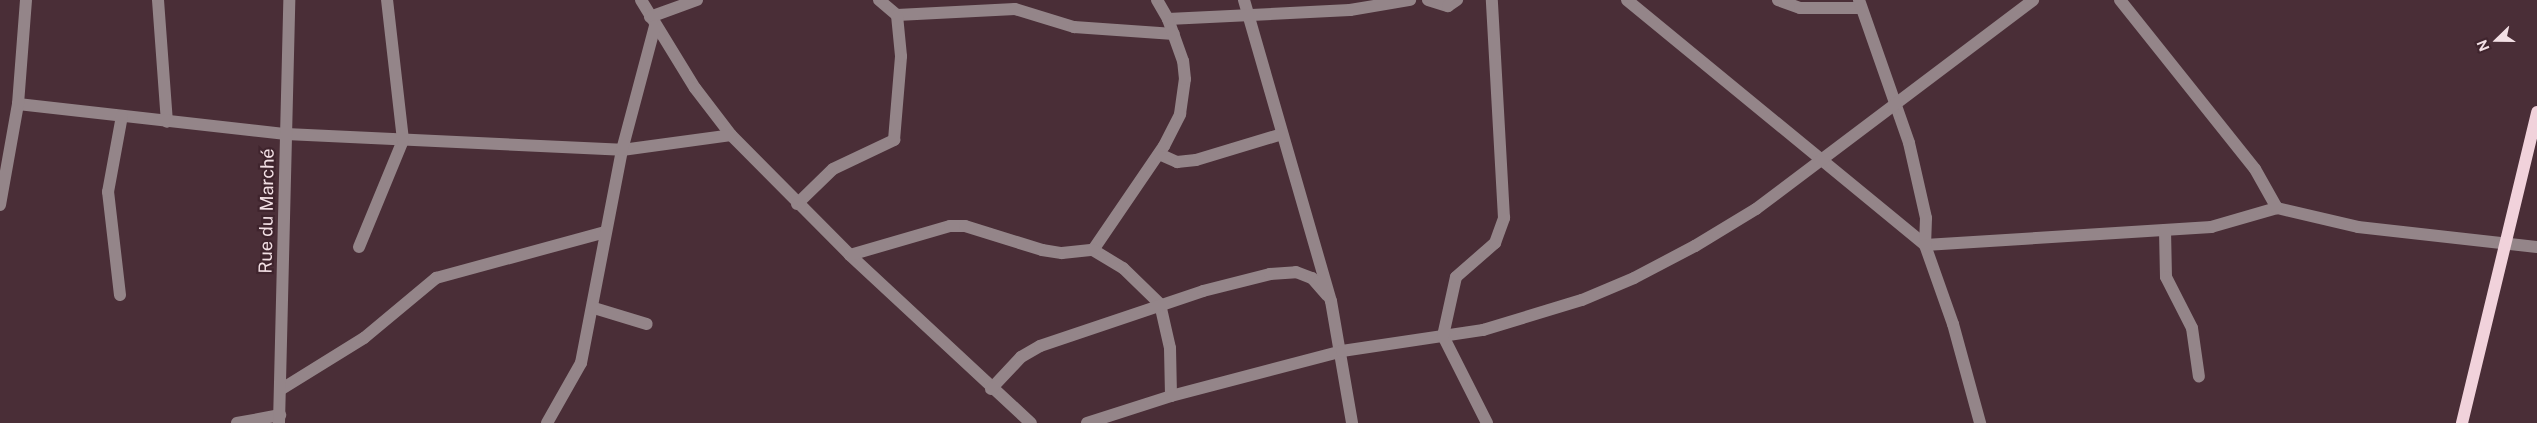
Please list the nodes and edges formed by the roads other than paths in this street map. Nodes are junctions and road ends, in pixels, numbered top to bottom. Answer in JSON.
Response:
{"nodes":[{"id":1,"x":26,"y":0,"type":"edge"},
{"id":2,"x":158,"y":0,"type":"edge"},
{"id":3,"x":289,"y":0,"type":"edge"},
{"id":4,"x":387,"y":0,"type":"edge"},
{"id":5,"x":642,"y":0,"type":"edge"},
{"id":6,"x":697,"y":0,"type":"edge"},
{"id":7,"x":879,"y":0,"type":"edge"},
{"id":8,"x":1157,"y":0,"type":"edge"},
{"id":9,"x":1244,"y":0,"type":"edge"},
{"id":10,"x":1410,"y":0,"type":"edge"},
{"id":11,"x":1428,"y":0,"type":"edge"},
{"id":12,"x":1457,"y":0,"type":"edge"},
{"id":13,"x":1492,"y":0,"type":"edge"},
{"id":14,"x":1627,"y":0,"type":"edge"},
{"id":15,"x":1778,"y":0,"type":"edge"},
{"id":16,"x":2033,"y":0,"type":"edge"},
{"id":17,"x":2120,"y":0,"type":"edge"},
{"id":18,"x":1860,"y":4,"type":"edge"},
{"id":19,"x":897,"y":15,"type":"junction"},
{"id":20,"x":1248,"y":15,"type":"junction"},
{"id":21,"x":1168,"y":18,"type":"junction"},
{"id":22,"x":653,"y":22,"type":"junction"},
{"id":23,"x":1174,"y":34,"type":"junction"},
{"id":24,"x":18,"y":104,"type":"junction"},
{"id":25,"x":1895,"y":107,"type":"junction"},
{"id":26,"x":2537,"y":112,"type":"edge"},
{"id":27,"x":122,"y":116,"type":"junction"},
{"id":28,"x":167,"y":122,"type":"junction"},
{"id":29,"x":286,"y":134,"type":"junction"},
{"id":30,"x":1282,"y":134,"type":"junction"},
{"id":31,"x":731,"y":135,"type":"junction"},
{"id":32,"x":403,"y":140,"type":"junction"},
{"id":33,"x":622,"y":150,"type":"junction"},
{"id":34,"x":1159,"y":154,"type":"junction"},
{"id":35,"x":4,"y":155,"type":"edge"},
{"id":36,"x":1821,"y":162,"type":"junction"},
{"id":37,"x":798,"y":204,"type":"junction"},
{"id":38,"x":0,"y":205,"type":"edge"},
{"id":39,"x":2277,"y":208,"type":"junction"},
{"id":40,"x":2165,"y":230,"type":"junction"},
{"id":41,"x":605,"y":232,"type":"junction"},
{"id":42,"x":2505,"y":241,"type":"junction"},
{"id":43,"x":1925,"y":245,"type":"junction"},
{"id":44,"x":359,"y":246,"type":"dead end"},
{"id":45,"x":2537,"y":247,"type":"edge"},
{"id":46,"x":1093,"y":250,"type":"junction"},
{"id":47,"x":850,"y":255,"type":"junction"},
{"id":48,"x":120,"y":295,"type":"dead end"},
{"id":49,"x":1331,"y":301,"type":"junction"},
{"id":50,"x":1160,"y":304,"type":"junction"},
{"id":51,"x":594,"y":308,"type":"junction"},
{"id":52,"x":647,"y":324,"type":"dead end"},
{"id":53,"x":1443,"y":336,"type":"junction"},
{"id":54,"x":1342,"y":351,"type":"junction"},
{"id":55,"x":2199,"y":377,"type":"dead end"},
{"id":56,"x":992,"y":389,"type":"junction"},
{"id":57,"x":280,"y":390,"type":"junction"},
{"id":58,"x":1171,"y":396,"type":"junction"},
{"id":59,"x":280,"y":419,"type":"edge"},
{"id":60,"x":237,"y":423,"type":"edge"},
{"id":61,"x":547,"y":423,"type":"edge"},
{"id":62,"x":1031,"y":423,"type":"edge"},
{"id":63,"x":1088,"y":423,"type":"edge"},
{"id":64,"x":1352,"y":423,"type":"edge"},
{"id":65,"x":1487,"y":423,"type":"edge"},
{"id":66,"x":1980,"y":423,"type":"edge"},
{"id":67,"x":2462,"y":423,"type":"edge"}],
"edges":[{"from":1,"to":24,"type":"street"},
{"from":2,"to":28,"type":"street"},
{"from":3,"to":29,"type":"street","name":"Rue du Marché"},
{"from":4,"to":32,"type":"street"},
{"from":5,"to":22,"type":"street"},
{"from":6,"to":22,"type":"street"},
{"from":7,"to":19,"type":"street"},
{"from":8,"to":21,"type":"street"},
{"from":9,"to":20,"type":"street"},
{"from":10,"to":20,"type":"street"},
{"from":11,"to":12,"type":"street"},
{"from":13,"to":53,"type":"street"},
{"from":14,"to":36,"type":"street"},
{"from":15,"to":18,"type":"street"},
{"from":16,"to":25,"type":"street"},
{"from":17,"to":39,"type":"street"},
{"from":18,"to":25,"type":"street"},
{"from":19,"to":23,"type":"street"},
{"from":19,"to":37,"type":"street"},
{"from":20,"to":21,"type":"street"},
{"from":20,"to":30,"type":"street"},
{"from":21,"to":23,"type":"street"},
{"from":22,"to":31,"type":"street"},
{"from":22,"to":33,"type":"street"},
{"from":23,"to":34,"type":"street"},
{"from":24,"to":27,"type":"street"},
{"from":24,"to":35,"type":"street"},
{"from":25,"to":36,"type":"street"},
{"from":25,"to":43,"type":"street"},
{"from":26,"to":42,"type":"main road"},
{"from":27,"to":28,"type":"street"},
{"from":27,"to":48,"type":"street"},
{"from":28,"to":29,"type":"street"},
{"from":29,"to":32,"type":"street"},
{"from":29,"to":57,"type":"street","name":"Rue du Marché"},
{"from":30,"to":34,"type":"street"},
{"from":30,"to":49,"type":"street"},
{"from":31,"to":33,"type":"street"},
{"from":31,"to":37,"type":"street"},
{"from":32,"to":33,"type":"street"},
{"from":32,"to":44,"type":"street"},
{"from":33,"to":41,"type":"street"},
{"from":34,"to":46,"type":"street"},
{"from":35,"to":38,"type":"street"},
{"from":36,"to":43,"type":"street"},
{"from":36,"to":53,"type":"street"},
{"from":37,"to":47,"type":"street"},
{"from":39,"to":40,"type":"street"},
{"from":39,"to":42,"type":"street"},
{"from":40,"to":43,"type":"street"},
{"from":40,"to":55,"type":"street"},
{"from":41,"to":51,"type":"street"},
{"from":41,"to":57,"type":"street"},
{"from":42,"to":45,"type":"street"},
{"from":42,"to":67,"type":"main road"},
{"from":43,"to":66,"type":"street"},
{"from":46,"to":47,"type":"street"},
{"from":46,"to":50,"type":"street"},
{"from":47,"to":56,"type":"street"},
{"from":49,"to":50,"type":"street"},
{"from":49,"to":54,"type":"street"},
{"from":50,"to":56,"type":"street"},
{"from":50,"to":58,"type":"street"},
{"from":51,"to":52,"type":"street"},
{"from":51,"to":61,"type":"street"},
{"from":53,"to":54,"type":"street"},
{"from":53,"to":65,"type":"street"},
{"from":54,"to":58,"type":"street"},
{"from":54,"to":64,"type":"street"},
{"from":56,"to":62,"type":"street"},
{"from":57,"to":59,"type":"street","name":"Rue du Marché"},
{"from":58,"to":63,"type":"street"},
{"from":59,"to":60,"type":"street"}]}
